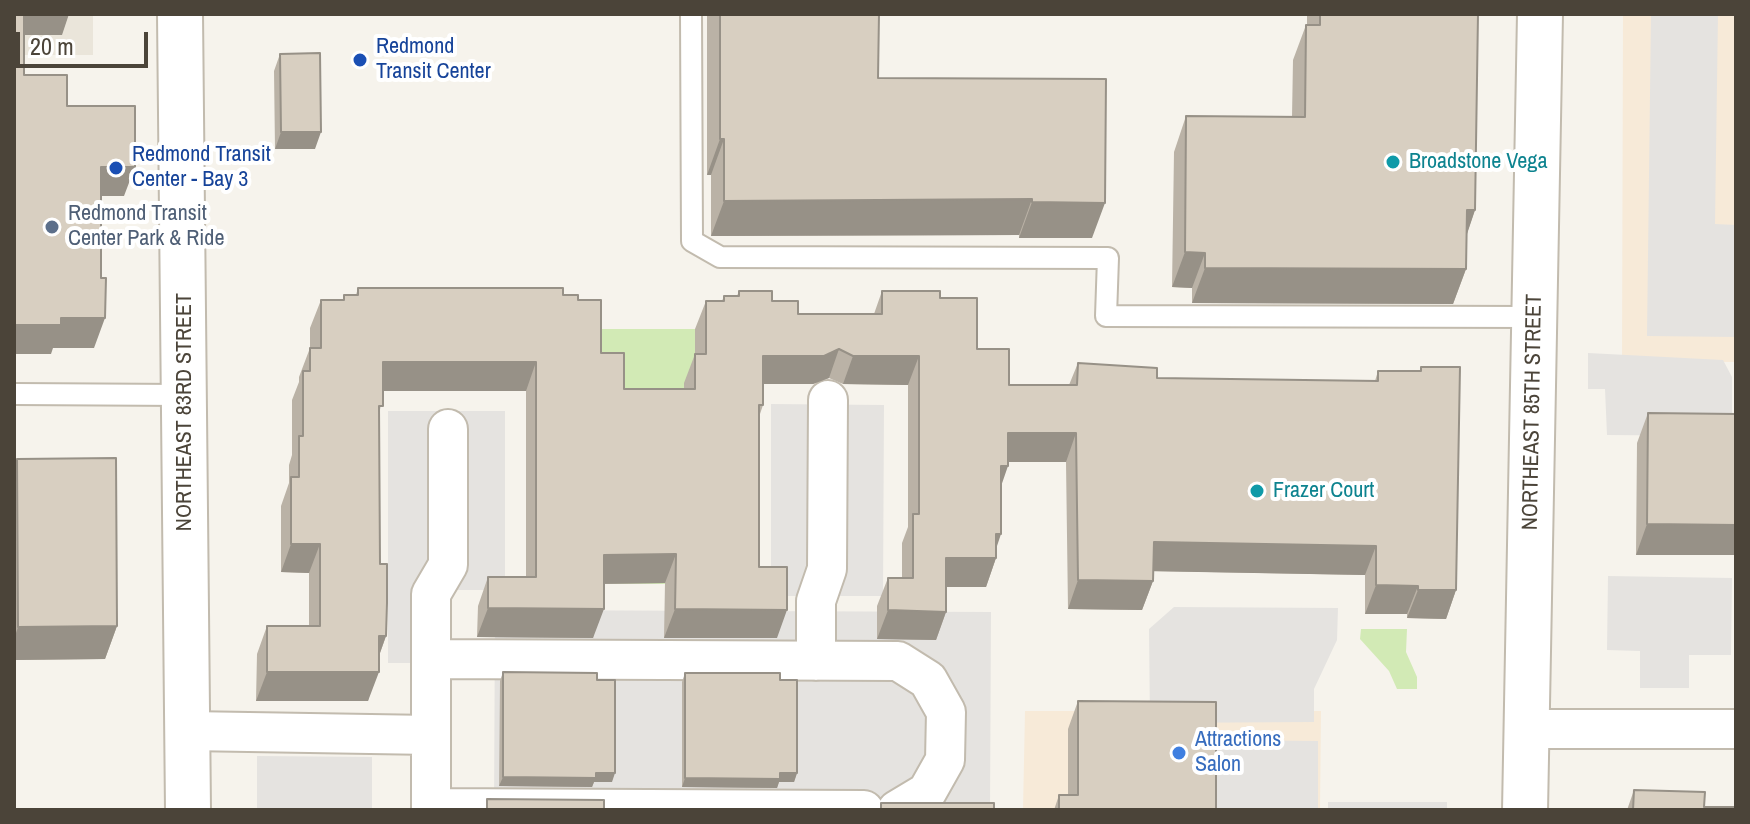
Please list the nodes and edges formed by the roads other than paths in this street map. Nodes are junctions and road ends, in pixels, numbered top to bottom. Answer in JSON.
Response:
{"nodes":[{"id":1,"x":180,"y":14,"type":"edge"},
{"id":2,"x":691,"y":14,"type":"edge"},
{"id":3,"x":1540,"y":14,"type":"edge"},
{"id":4,"x":1534,"y":317,"type":"junction"},
{"id":5,"x":14,"y":394,"type":"edge"},
{"id":6,"x":184,"y":395,"type":"junction"},
{"id":7,"x":828,"y":400,"type":"dead end"},
{"id":8,"x":448,"y":429,"type":"dead end"},
{"id":9,"x":431,"y":659,"type":"junction"},
{"id":10,"x":816,"y":661,"type":"junction"},
{"id":11,"x":1526,"y":729,"type":"junction"},
{"id":12,"x":1736,"y":729,"type":"edge"},
{"id":13,"x":188,"y":731,"type":"junction"},
{"id":14,"x":431,"y":735,"type":"junction"},
{"id":15,"x":431,"y":809,"type":"edge"},
{"id":16,"x":188,"y":810,"type":"edge"},
{"id":17,"x":816,"y":810,"type":"edge"},
{"id":18,"x":864,"y":810,"type":"edge"},
{"id":19,"x":897,"y":810,"type":"edge"},
{"id":20,"x":1525,"y":810,"type":"edge"}],
"edges":[{"from":1,"to":6,"type":"street","name":"NORTHEAST 83RD STREET"},
{"from":2,"to":4,"type":"lane"},
{"from":3,"to":4,"type":"street","name":"NORTHEAST 85TH STREET"},
{"from":4,"to":11,"type":"street","name":"NORTHEAST 85TH STREET"},
{"from":5,"to":6,"type":"lane"},
{"from":6,"to":13,"type":"street","name":"NORTHEAST 83RD STREET"},
{"from":7,"to":10,"type":"street"},
{"from":8,"to":9,"type":"street"},
{"from":9,"to":10,"type":"street"},
{"from":9,"to":14,"type":"street"},
{"from":10,"to":19,"type":"street"},
{"from":11,"to":12,"type":"street"},
{"from":11,"to":20,"type":"street","name":"NORTHEAST 85TH STREET"},
{"from":13,"to":14,"type":"street"},
{"from":13,"to":16,"type":"street","name":"NORTHEAST 83RD STREET"},
{"from":14,"to":15,"type":"street"},
{"from":15,"to":17,"type":"street"},
{"from":17,"to":18,"type":"street"}]}
